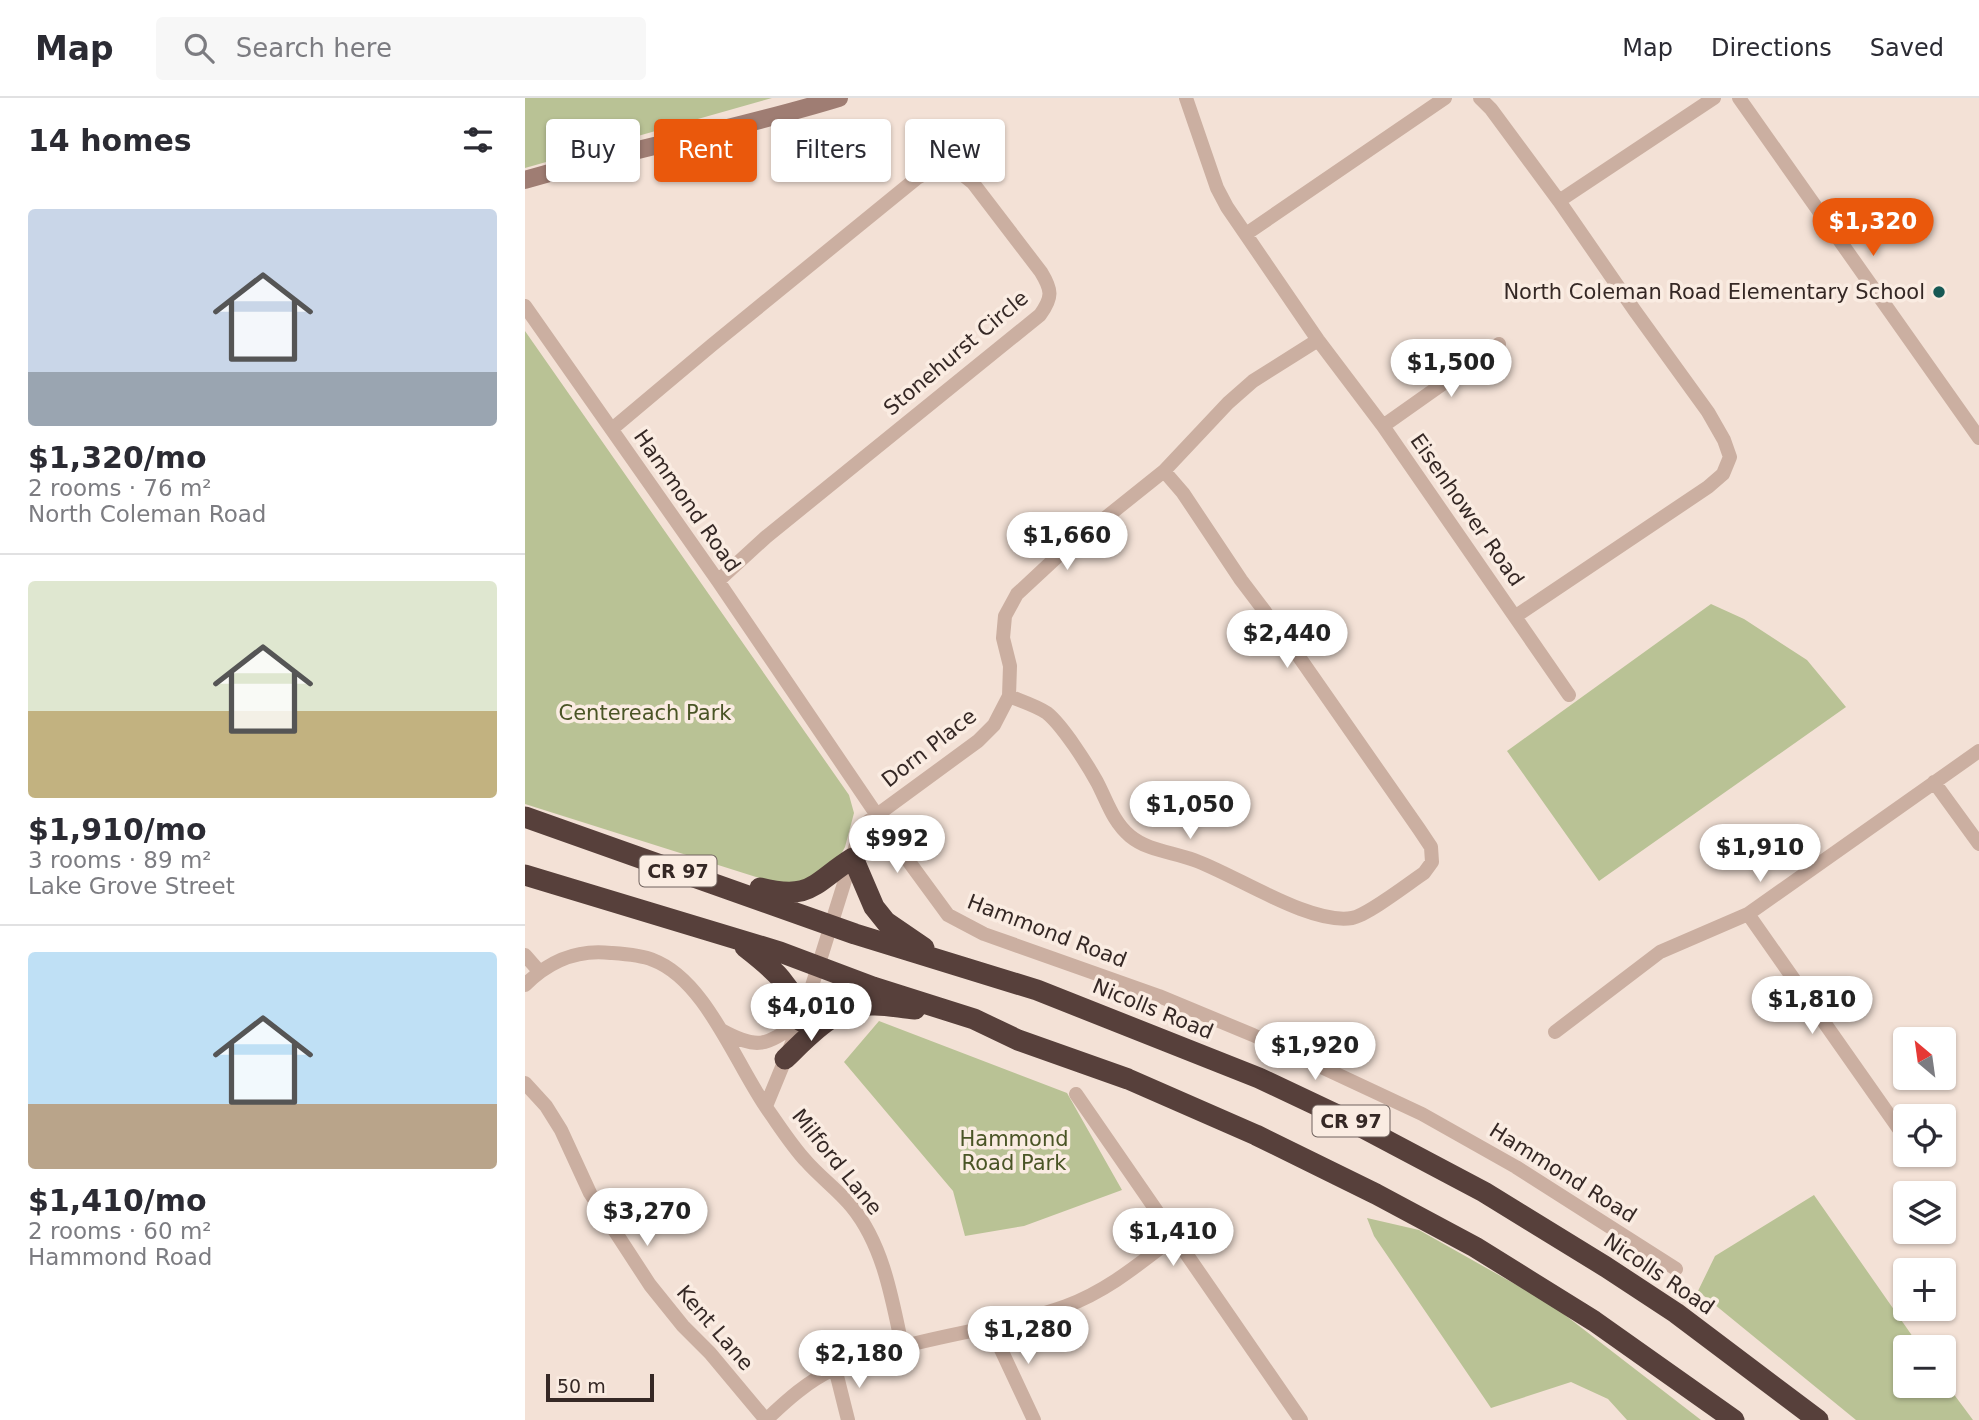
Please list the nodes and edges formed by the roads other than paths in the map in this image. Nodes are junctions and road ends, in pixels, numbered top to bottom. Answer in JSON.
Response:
{"nodes":[{"id":1,"x":839,"y":98,"type":"edge"},
{"id":2,"x":1186,"y":98,"type":"edge"},
{"id":3,"x":1445,"y":98,"type":"edge"},
{"id":4,"x":1480,"y":98,"type":"edge"},
{"id":5,"x":1714,"y":98,"type":"edge"},
{"id":6,"x":1739,"y":98,"type":"edge"},
{"id":7,"x":525,"y":180,"type":"edge"},
{"id":8,"x":1559,"y":201,"type":"junction"},
{"id":9,"x":1246,"y":234,"type":"junction"},
{"id":10,"x":525,"y":306,"type":"edge"},
{"id":11,"x":1318,"y":340,"type":"junction"},
{"id":12,"x":1499,"y":344,"type":"dead end"},
{"id":13,"x":1383,"y":426,"type":"junction"},
{"id":14,"x":612,"y":429,"type":"junction"},
{"id":15,"x":1979,"y":438,"type":"edge"},
{"id":16,"x":1164,"y":471,"type":"junction"},
{"id":17,"x":718,"y":581,"type":"junction"},
{"id":18,"x":1516,"y":616,"type":"junction"},
{"id":19,"x":1569,"y":695,"type":"dead end"},
{"id":20,"x":1009,"y":696,"type":"junction"},
{"id":21,"x":1979,"y":751,"type":"edge"},
{"id":22,"x":1934,"y":782,"type":"junction"},
{"id":23,"x":877,"y":814,"type":"junction"},
{"id":24,"x":525,"y":817,"type":"edge"},
{"id":25,"x":1979,"y":844,"type":"edge"},
{"id":26,"x":853,"y":858,"type":"junction"},
{"id":27,"x":525,"y":875,"type":"edge"},
{"id":28,"x":703,"y":880,"type":"junction"},
{"id":29,"x":1748,"y":914,"type":"junction"},
{"id":30,"x":831,"y":925,"type":"junction"},
{"id":31,"x":734,"y":940,"type":"junction"},
{"id":32,"x":525,"y":955,"type":"edge"},
{"id":33,"x":947,"y":962,"type":"junction"},
{"id":34,"x":819,"y":967,"type":"junction"},
{"id":35,"x":539,"y":971,"type":"junction"},
{"id":36,"x":525,"y":985,"type":"edge"},
{"id":37,"x":957,"y":1013,"type":"junction"},
{"id":38,"x":801,"y":1021,"type":"junction"},
{"id":39,"x":718,"y":1029,"type":"junction"},
{"id":40,"x":1555,"y":1032,"type":"dead end"},
{"id":41,"x":785,"y":1059,"type":"junction"},
{"id":42,"x":525,"y":1083,"type":"edge"},
{"id":43,"x":1076,"y":1094,"type":"dead end"},
{"id":44,"x":765,"y":1106,"type":"junction"},
{"id":45,"x":1893,"y":1120,"type":"edge"},
{"id":46,"x":1173,"y":1238,"type":"junction"},
{"id":47,"x":1676,"y":1269,"type":"dead end"},
{"id":48,"x":990,"y":1326,"type":"junction"},
{"id":49,"x":902,"y":1346,"type":"junction"},
{"id":50,"x":835,"y":1368,"type":"junction"},
{"id":51,"x":766,"y":1420,"type":"edge"},
{"id":52,"x":848,"y":1420,"type":"edge"},
{"id":53,"x":1034,"y":1420,"type":"edge"},
{"id":54,"x":1301,"y":1420,"type":"edge"},
{"id":55,"x":1734,"y":1420,"type":"edge"},
{"id":56,"x":1818,"y":1420,"type":"edge"}],
"edges":[{"from":1,"to":7,"type":"street"},
{"from":2,"to":9,"type":"street","name":"Eisenhower Road"},
{"from":3,"to":9,"type":"street"},
{"from":4,"to":8,"type":"street"},
{"from":5,"to":8,"type":"street"},
{"from":6,"to":15,"type":"street"},
{"from":8,"to":18,"type":"street"},
{"from":9,"to":11,"type":"street","name":"Eisenhower Road"},
{"from":10,"to":14,"type":"street","name":"Hammond Road"},
{"from":11,"to":13,"type":"street","name":"Eisenhower Road"},
{"from":11,"to":16,"type":"street","name":"Dorn Place"},
{"from":12,"to":13,"type":"street"},
{"from":13,"to":18,"type":"street","name":"Eisenhower Road"},
{"from":14,"to":17,"type":"street","name":"Hammond Road"},
{"from":14,"to":17,"type":"street","name":"Stonehurst Circle"},
{"from":16,"to":20,"type":"street","name":"Dorn Place"},
{"from":16,"to":20,"type":"street"},
{"from":17,"to":23,"type":"street","name":"Hammond Road"},
{"from":18,"to":19,"type":"street","name":"Eisenhower Road"},
{"from":20,"to":23,"type":"street","name":"Dorn Place"},
{"from":21,"to":22,"type":"street"},
{"from":22,"to":25,"type":"street"},
{"from":22,"to":29,"type":"street"},
{"from":23,"to":26,"type":"street","name":"Dorn Place"},
{"from":23,"to":47,"type":"street","name":"Hammond Road"},
{"from":24,"to":28,"type":"highway","name":"Nicolls Road","number":"CR 97"},
{"from":26,"to":28,"type":"highway"},
{"from":26,"to":30,"type":"street","name":"Dorn Place"},
{"from":26,"to":33,"type":"highway"},
{"from":27,"to":31,"type":"highway","number":"CR 97"},
{"from":28,"to":30,"type":"highway","name":"Nicolls Road","number":"CR 97"},
{"from":29,"to":40,"type":"street"},
{"from":29,"to":45,"type":"street"},
{"from":30,"to":33,"type":"highway","name":"Nicolls Road","number":"CR 97"},
{"from":30,"to":34,"type":"street","name":"Dorn Place"},
{"from":31,"to":34,"type":"highway","number":"CR 97"},
{"from":31,"to":38,"type":"highway"},
{"from":32,"to":35,"type":"street"},
{"from":33,"to":56,"type":"highway","name":"Nicolls Road","number":"CR 97"},
{"from":34,"to":37,"type":"highway","number":"CR 97"},
{"from":34,"to":38,"type":"street","name":"Dorn Place"},
{"from":35,"to":36,"type":"street"},
{"from":35,"to":39,"type":"street","name":"Milford Lane"},
{"from":37,"to":41,"type":"highway"},
{"from":37,"to":55,"type":"highway","number":"CR 97"},
{"from":38,"to":39,"type":"street"},
{"from":38,"to":41,"type":"street","name":"Dorn Place"},
{"from":39,"to":44,"type":"street","name":"Milford Lane"},
{"from":41,"to":44,"type":"street","name":"Dorn Place"},
{"from":42,"to":51,"type":"street","name":"Kent Lane"},
{"from":43,"to":46,"type":"street"},
{"from":44,"to":49,"type":"street","name":"Milford Lane"},
{"from":46,"to":48,"type":"street"},
{"from":46,"to":54,"type":"street"},
{"from":48,"to":49,"type":"street"},
{"from":48,"to":53,"type":"street"},
{"from":49,"to":50,"type":"street"},
{"from":50,"to":51,"type":"street"},
{"from":50,"to":52,"type":"street"}]}
